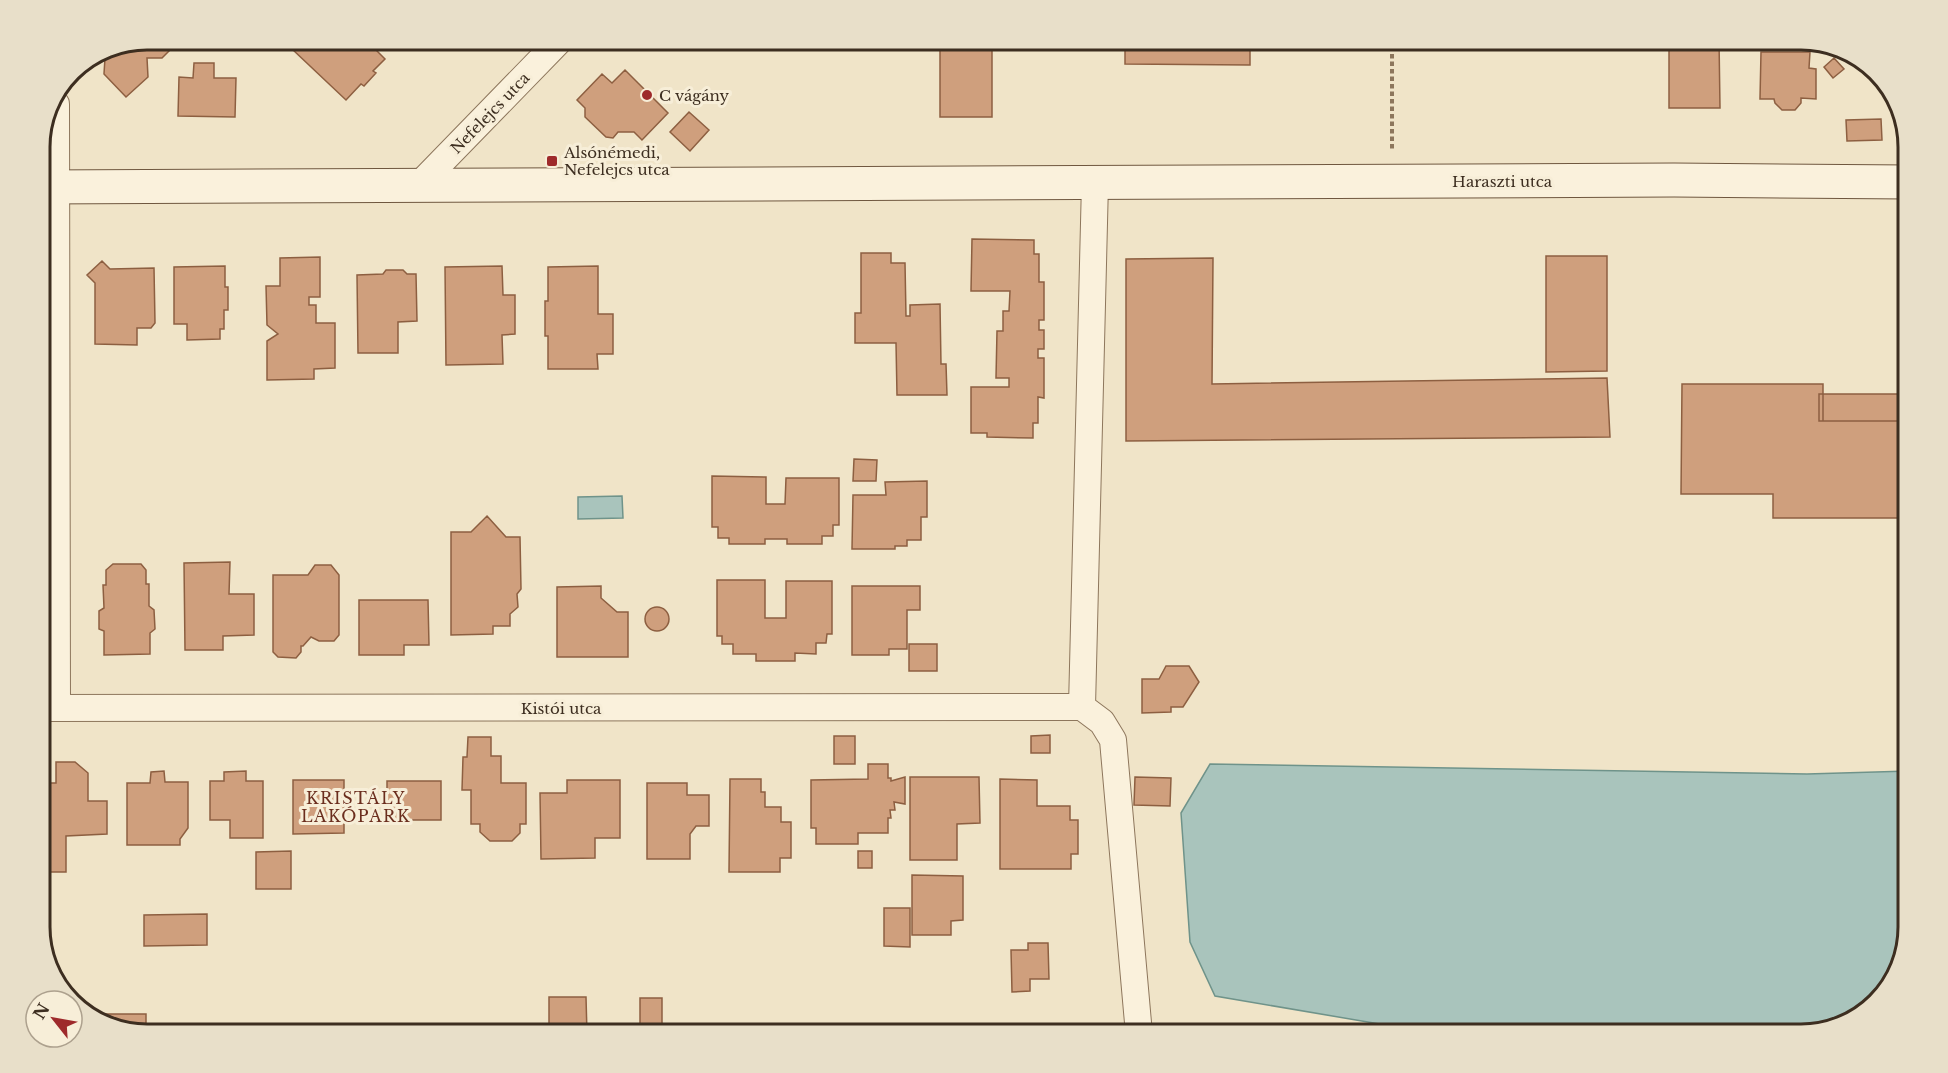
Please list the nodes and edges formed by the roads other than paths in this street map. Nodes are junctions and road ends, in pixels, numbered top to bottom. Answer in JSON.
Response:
{"nodes":[{"id":1,"x":550,"y":50,"type":"edge"},
{"id":2,"x":55,"y":117,"type":"edge"},
{"id":3,"x":50,"y":166,"type":"edge"},
{"id":4,"x":1898,"y":182,"type":"edge"},
{"id":5,"x":1095,"y":183,"type":"junction"},
{"id":6,"x":418,"y":186,"type":"junction"},
{"id":7,"x":50,"y":187,"type":"edge"},
{"id":8,"x":1082,"y":707,"type":"junction"},
{"id":9,"x":50,"y":708,"type":"edge"},
{"id":10,"x":1137,"y":1024,"type":"edge"}],
"edges":[{"from":1,"to":6,"type":"street","name":"Nefelejcs utca"},
{"from":2,"to":3,"type":"street"},
{"from":4,"to":5,"type":"main road","name":"Haraszti utca"},
{"from":5,"to":6,"type":"main road","name":"Haraszti utca"},
{"from":5,"to":8,"type":"street"},
{"from":6,"to":7,"type":"main road","name":"Haraszti utca"},
{"from":8,"to":9,"type":"street","name":"Kistói utca"},
{"from":8,"to":10,"type":"street"}]}
